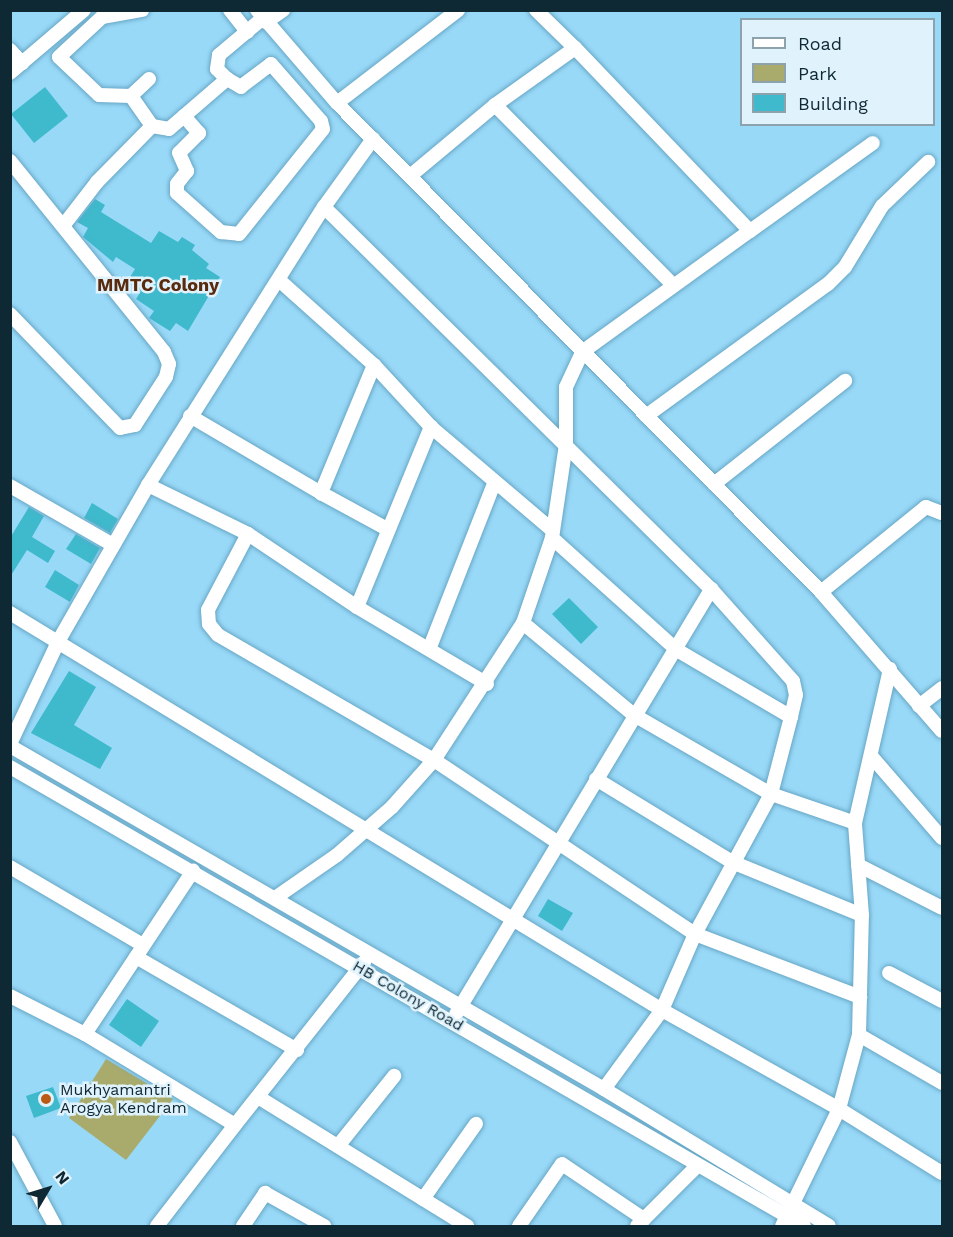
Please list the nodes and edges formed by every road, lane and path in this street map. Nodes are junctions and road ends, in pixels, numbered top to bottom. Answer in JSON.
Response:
{"nodes":[{"id":1,"x":142,"y":10,"type":"edge"},
{"id":2,"x":230,"y":10,"type":"edge"},
{"id":3,"x":283,"y":10,"type":"edge"},
{"id":4,"x":458,"y":10,"type":"edge"},
{"id":5,"x":536,"y":10,"type":"edge"},
{"id":6,"x":82,"y":11,"type":"edge"},
{"id":7,"x":262,"y":17,"type":"edge"},
{"id":8,"x":247,"y":32,"type":"junction"},
{"id":9,"x":47,"y":42,"type":"junction"},
{"id":10,"x":289,"y":48,"type":"junction"},
{"id":11,"x":575,"y":48,"type":"junction"},
{"id":12,"x":10,"y":50,"type":"edge"},
{"id":13,"x":59,"y":57,"type":"junction"},
{"id":14,"x":271,"y":64,"type":"junction"},
{"id":15,"x":16,"y":68,"type":"edge"},
{"id":16,"x":227,"y":79,"type":"junction"},
{"id":17,"x":149,"y":80,"type":"dead end"},
{"id":18,"x":131,"y":96,"type":"junction"},
{"id":19,"x":337,"y":103,"type":"junction"},
{"id":20,"x":495,"y":105,"type":"junction"},
{"id":21,"x":184,"y":116,"type":"junction"},
{"id":22,"x":152,"y":126,"type":"junction"},
{"id":23,"x":373,"y":138,"type":"junction"},
{"id":24,"x":873,"y":143,"type":"dead end"},
{"id":25,"x":10,"y":161,"type":"edge"},
{"id":26,"x":928,"y":162,"type":"dead end"},
{"id":27,"x":410,"y":176,"type":"junction"},
{"id":28,"x":324,"y":207,"type":"junction"},
{"id":29,"x":63,"y":226,"type":"junction"},
{"id":30,"x":750,"y":231,"type":"junction"},
{"id":31,"x":279,"y":281,"type":"junction"},
{"id":32,"x":673,"y":285,"type":"junction"},
{"id":33,"x":10,"y":314,"type":"edge"},
{"id":34,"x":582,"y":352,"type":"junction"},
{"id":35,"x":374,"y":365,"type":"junction"},
{"id":36,"x":845,"y":381,"type":"dead end"},
{"id":37,"x":190,"y":416,"type":"junction"},
{"id":38,"x":646,"y":416,"type":"junction"},
{"id":39,"x":431,"y":427,"type":"junction"},
{"id":40,"x":566,"y":444,"type":"junction"},
{"id":41,"x":494,"y":484,"type":"junction"},
{"id":42,"x":714,"y":484,"type":"junction"},
{"id":43,"x":148,"y":485,"type":"junction"},
{"id":44,"x":10,"y":486,"type":"edge"},
{"id":45,"x":321,"y":492,"type":"junction"},
{"id":46,"x":942,"y":513,"type":"edge"},
{"id":47,"x":387,"y":529,"type":"junction"},
{"id":48,"x":248,"y":534,"type":"junction"},
{"id":49,"x":552,"y":535,"type":"junction"},
{"id":50,"x":113,"y":545,"type":"junction"},
{"id":51,"x":711,"y":589,"type":"junction"},
{"id":52,"x":821,"y":592,"type":"junction"},
{"id":53,"x":357,"y":607,"type":"junction"},
{"id":54,"x":10,"y":613,"type":"edge"},
{"id":55,"x":523,"y":623,"type":"junction"},
{"id":56,"x":59,"y":640,"type":"junction"},
{"id":57,"x":429,"y":647,"type":"junction"},
{"id":58,"x":677,"y":650,"type":"junction"},
{"id":59,"x":890,"y":669,"type":"junction"},
{"id":60,"x":487,"y":684,"type":"junction"},
{"id":61,"x":942,"y":688,"type":"edge"},
{"id":62,"x":919,"y":706,"type":"junction"},
{"id":63,"x":634,"y":715,"type":"junction"},
{"id":64,"x":791,"y":717,"type":"junction"},
{"id":65,"x":942,"y":731,"type":"edge"},
{"id":66,"x":10,"y":745,"type":"edge"},
{"id":67,"x":872,"y":757,"type":"junction"},
{"id":68,"x":434,"y":760,"type":"junction"},
{"id":69,"x":14,"y":770,"type":"edge"},
{"id":70,"x":596,"y":779,"type":"junction"},
{"id":71,"x":10,"y":785,"type":"edge"},
{"id":72,"x":771,"y":795,"type":"junction"},
{"id":73,"x":855,"y":823,"type":"junction"},
{"id":74,"x":366,"y":830,"type":"junction"},
{"id":75,"x":942,"y":838,"type":"edge"},
{"id":76,"x":560,"y":847,"type":"junction"},
{"id":77,"x":732,"y":862,"type":"junction"},
{"id":78,"x":858,"y":865,"type":"junction"},
{"id":79,"x":10,"y":867,"type":"edge"},
{"id":80,"x":193,"y":871,"type":"junction"},
{"id":81,"x":274,"y":898,"type":"junction"},
{"id":82,"x":942,"y":908,"type":"edge"},
{"id":83,"x":862,"y":915,"type":"junction"},
{"id":84,"x":514,"y":921,"type":"junction"},
{"id":85,"x":695,"y":934,"type":"junction"},
{"id":86,"x":140,"y":951,"type":"junction"},
{"id":87,"x":370,"y":954,"type":"junction"},
{"id":88,"x":360,"y":968,"type":"junction"},
{"id":89,"x":889,"y":973,"type":"dead end"},
{"id":90,"x":10,"y":996,"type":"edge"},
{"id":91,"x":860,"y":997,"type":"junction"},
{"id":92,"x":942,"y":1002,"type":"edge"},
{"id":93,"x":460,"y":1007,"type":"junction"},
{"id":94,"x":662,"y":1011,"type":"junction"},
{"id":95,"x":452,"y":1022,"type":"junction"},
{"id":96,"x":85,"y":1034,"type":"junction"},
{"id":97,"x":859,"y":1035,"type":"junction"},
{"id":98,"x":297,"y":1050,"type":"junction"},
{"id":99,"x":394,"y":1076,"type":"dead end"},
{"id":100,"x":942,"y":1083,"type":"edge"},
{"id":101,"x":604,"y":1089,"type":"junction"},
{"id":102,"x":258,"y":1097,"type":"junction"},
{"id":103,"x":839,"y":1109,"type":"junction"},
{"id":104,"x":476,"y":1124,"type":"dead end"},
{"id":105,"x":235,"y":1125,"type":"junction"},
{"id":106,"x":10,"y":1142,"type":"edge"},
{"id":107,"x":338,"y":1146,"type":"junction"},
{"id":108,"x":698,"y":1165,"type":"junction"},
{"id":109,"x":941,"y":1168,"type":"edge"},
{"id":110,"x":423,"y":1199,"type":"junction"},
{"id":111,"x":789,"y":1217,"type":"edge"},
{"id":112,"x":640,"y":1223,"type":"edge"},
{"id":113,"x":49,"y":1224,"type":"edge"},
{"id":114,"x":157,"y":1227,"type":"edge"},
{"id":115,"x":243,"y":1227,"type":"edge"},
{"id":116,"x":324,"y":1227,"type":"edge"},
{"id":117,"x":467,"y":1227,"type":"edge"},
{"id":118,"x":519,"y":1227,"type":"edge"},
{"id":119,"x":804,"y":1227,"type":"edge"},
{"id":120,"x":829,"y":1227,"type":"edge"}],
"edges":[{"from":1,"to":13,"type":"street"},
{"from":2,"to":8,"type":"street"},
{"from":3,"to":7,"type":"street"},
{"from":4,"to":19,"type":"street"},
{"from":5,"to":11,"type":"street"},
{"from":6,"to":9,"type":"street"},
{"from":7,"to":8,"type":"street"},
{"from":7,"to":10,"type":"street"},
{"from":8,"to":16,"type":"street"},
{"from":9,"to":13,"type":"street"},
{"from":9,"to":15,"type":"street"},
{"from":10,"to":14,"type":"street"},
{"from":10,"to":19,"type":"street"},
{"from":11,"to":20,"type":"street"},
{"from":11,"to":30,"type":"street"},
{"from":12,"to":15,"type":"street"},
{"from":13,"to":18,"type":"street"},
{"from":14,"to":16,"type":"street"},
{"from":14,"to":21,"type":"street"},
{"from":16,"to":21,"type":"street"},
{"from":17,"to":18,"type":"street"},
{"from":18,"to":22,"type":"street"},
{"from":19,"to":23,"type":"street"},
{"from":20,"to":27,"type":"street"},
{"from":20,"to":32,"type":"street"},
{"from":21,"to":22,"type":"street"},
{"from":22,"to":29,"type":"street"},
{"from":23,"to":27,"type":"street"},
{"from":23,"to":28,"type":"street"},
{"from":24,"to":30,"type":"street"},
{"from":25,"to":29,"type":"street"},
{"from":26,"to":38,"type":"street"},
{"from":27,"to":34,"type":"street"},
{"from":28,"to":31,"type":"street"},
{"from":28,"to":40,"type":"street"},
{"from":29,"to":33,"type":"street"},
{"from":30,"to":32,"type":"street"},
{"from":31,"to":35,"type":"street"},
{"from":31,"to":37,"type":"street"},
{"from":32,"to":34,"type":"street"},
{"from":34,"to":38,"type":"street"},
{"from":34,"to":40,"type":"street"},
{"from":35,"to":39,"type":"street"},
{"from":35,"to":45,"type":"street"},
{"from":36,"to":42,"type":"street"},
{"from":37,"to":43,"type":"street"},
{"from":37,"to":45,"type":"street"},
{"from":38,"to":42,"type":"street"},
{"from":39,"to":41,"type":"street"},
{"from":39,"to":47,"type":"street"},
{"from":40,"to":49,"type":"street"},
{"from":40,"to":51,"type":"street"},
{"from":41,"to":49,"type":"street"},
{"from":41,"to":57,"type":"street"},
{"from":42,"to":52,"type":"street"},
{"from":43,"to":48,"type":"street"},
{"from":43,"to":50,"type":"street"},
{"from":44,"to":50,"type":"street"},
{"from":45,"to":47,"type":"street"},
{"from":46,"to":52,"type":"street"},
{"from":47,"to":53,"type":"street"},
{"from":48,"to":53,"type":"street"},
{"from":48,"to":68,"type":"street"},
{"from":49,"to":55,"type":"street"},
{"from":49,"to":58,"type":"street"},
{"from":50,"to":56,"type":"street"},
{"from":51,"to":58,"type":"street"},
{"from":51,"to":64,"type":"street"},
{"from":52,"to":59,"type":"street"},
{"from":53,"to":57,"type":"street"},
{"from":54,"to":56,"type":"street"},
{"from":55,"to":60,"type":"street"},
{"from":55,"to":63,"type":"street"},
{"from":56,"to":66,"type":"street"},
{"from":56,"to":74,"type":"street"},
{"from":57,"to":60,"type":"street"},
{"from":58,"to":63,"type":"street"},
{"from":58,"to":64,"type":"street"},
{"from":59,"to":62,"type":"street"},
{"from":59,"to":67,"type":"street"},
{"from":60,"to":68,"type":"street"},
{"from":61,"to":62,"type":"street"},
{"from":62,"to":65,"type":"street"},
{"from":63,"to":70,"type":"street"},
{"from":63,"to":72,"type":"street"},
{"from":64,"to":72,"type":"street"},
{"from":66,"to":81,"type":"street"},
{"from":67,"to":73,"type":"street"},
{"from":67,"to":75,"type":"street"},
{"from":68,"to":74,"type":"street"},
{"from":68,"to":76,"type":"street"},
{"from":69,"to":71,"type":"street"},
{"from":69,"to":80,"type":"street","name":"HB Colony Road"},
{"from":70,"to":76,"type":"street"},
{"from":70,"to":77,"type":"street"},
{"from":72,"to":73,"type":"street"},
{"from":72,"to":77,"type":"street"},
{"from":73,"to":78,"type":"street"},
{"from":74,"to":81,"type":"street"},
{"from":74,"to":84,"type":"street"},
{"from":76,"to":84,"type":"street"},
{"from":76,"to":85,"type":"street"},
{"from":77,"to":83,"type":"street"},
{"from":77,"to":85,"type":"street"},
{"from":78,"to":82,"type":"street"},
{"from":78,"to":83,"type":"street"},
{"from":79,"to":86,"type":"street"},
{"from":80,"to":86,"type":"street"},
{"from":80,"to":88,"type":"street","name":"HB Colony Road"},
{"from":81,"to":87,"type":"street"},
{"from":83,"to":91,"type":"street"},
{"from":84,"to":93,"type":"street"},
{"from":84,"to":94,"type":"street"},
{"from":85,"to":91,"type":"street"},
{"from":85,"to":94,"type":"street"},
{"from":86,"to":96,"type":"street"},
{"from":86,"to":98,"type":"street"},
{"from":87,"to":88,"type":"street"},
{"from":87,"to":93,"type":"street"},
{"from":88,"to":95,"type":"street","name":"HB Colony Road"},
{"from":88,"to":98,"type":"street"},
{"from":89,"to":92,"type":"street"},
{"from":90,"to":96,"type":"street"},
{"from":91,"to":97,"type":"street"},
{"from":93,"to":95,"type":"street"},
{"from":93,"to":101,"type":"street"},
{"from":94,"to":101,"type":"street"},
{"from":94,"to":103,"type":"street"},
{"from":95,"to":108,"type":"street","name":"HB Colony Road"},
{"from":96,"to":105,"type":"street"},
{"from":97,"to":100,"type":"street"},
{"from":97,"to":103,"type":"street"},
{"from":98,"to":102,"type":"street"},
{"from":99,"to":107,"type":"street"},
{"from":101,"to":111,"type":"street"},
{"from":102,"to":105,"type":"street"},
{"from":102,"to":107,"type":"street"},
{"from":103,"to":109,"type":"street"},
{"from":103,"to":111,"type":"street"},
{"from":104,"to":110,"type":"street"},
{"from":105,"to":114,"type":"street"},
{"from":106,"to":113,"type":"street"},
{"from":107,"to":110,"type":"street"},
{"from":108,"to":111,"type":"street","name":"HB Colony Road"},
{"from":108,"to":112,"type":"street"},
{"from":110,"to":117,"type":"street"},
{"from":111,"to":119,"type":"street","name":"HB Colony Road"},
{"from":111,"to":120,"type":"street"},
{"from":112,"to":118,"type":"street"},
{"from":115,"to":116,"type":"street"}]}
